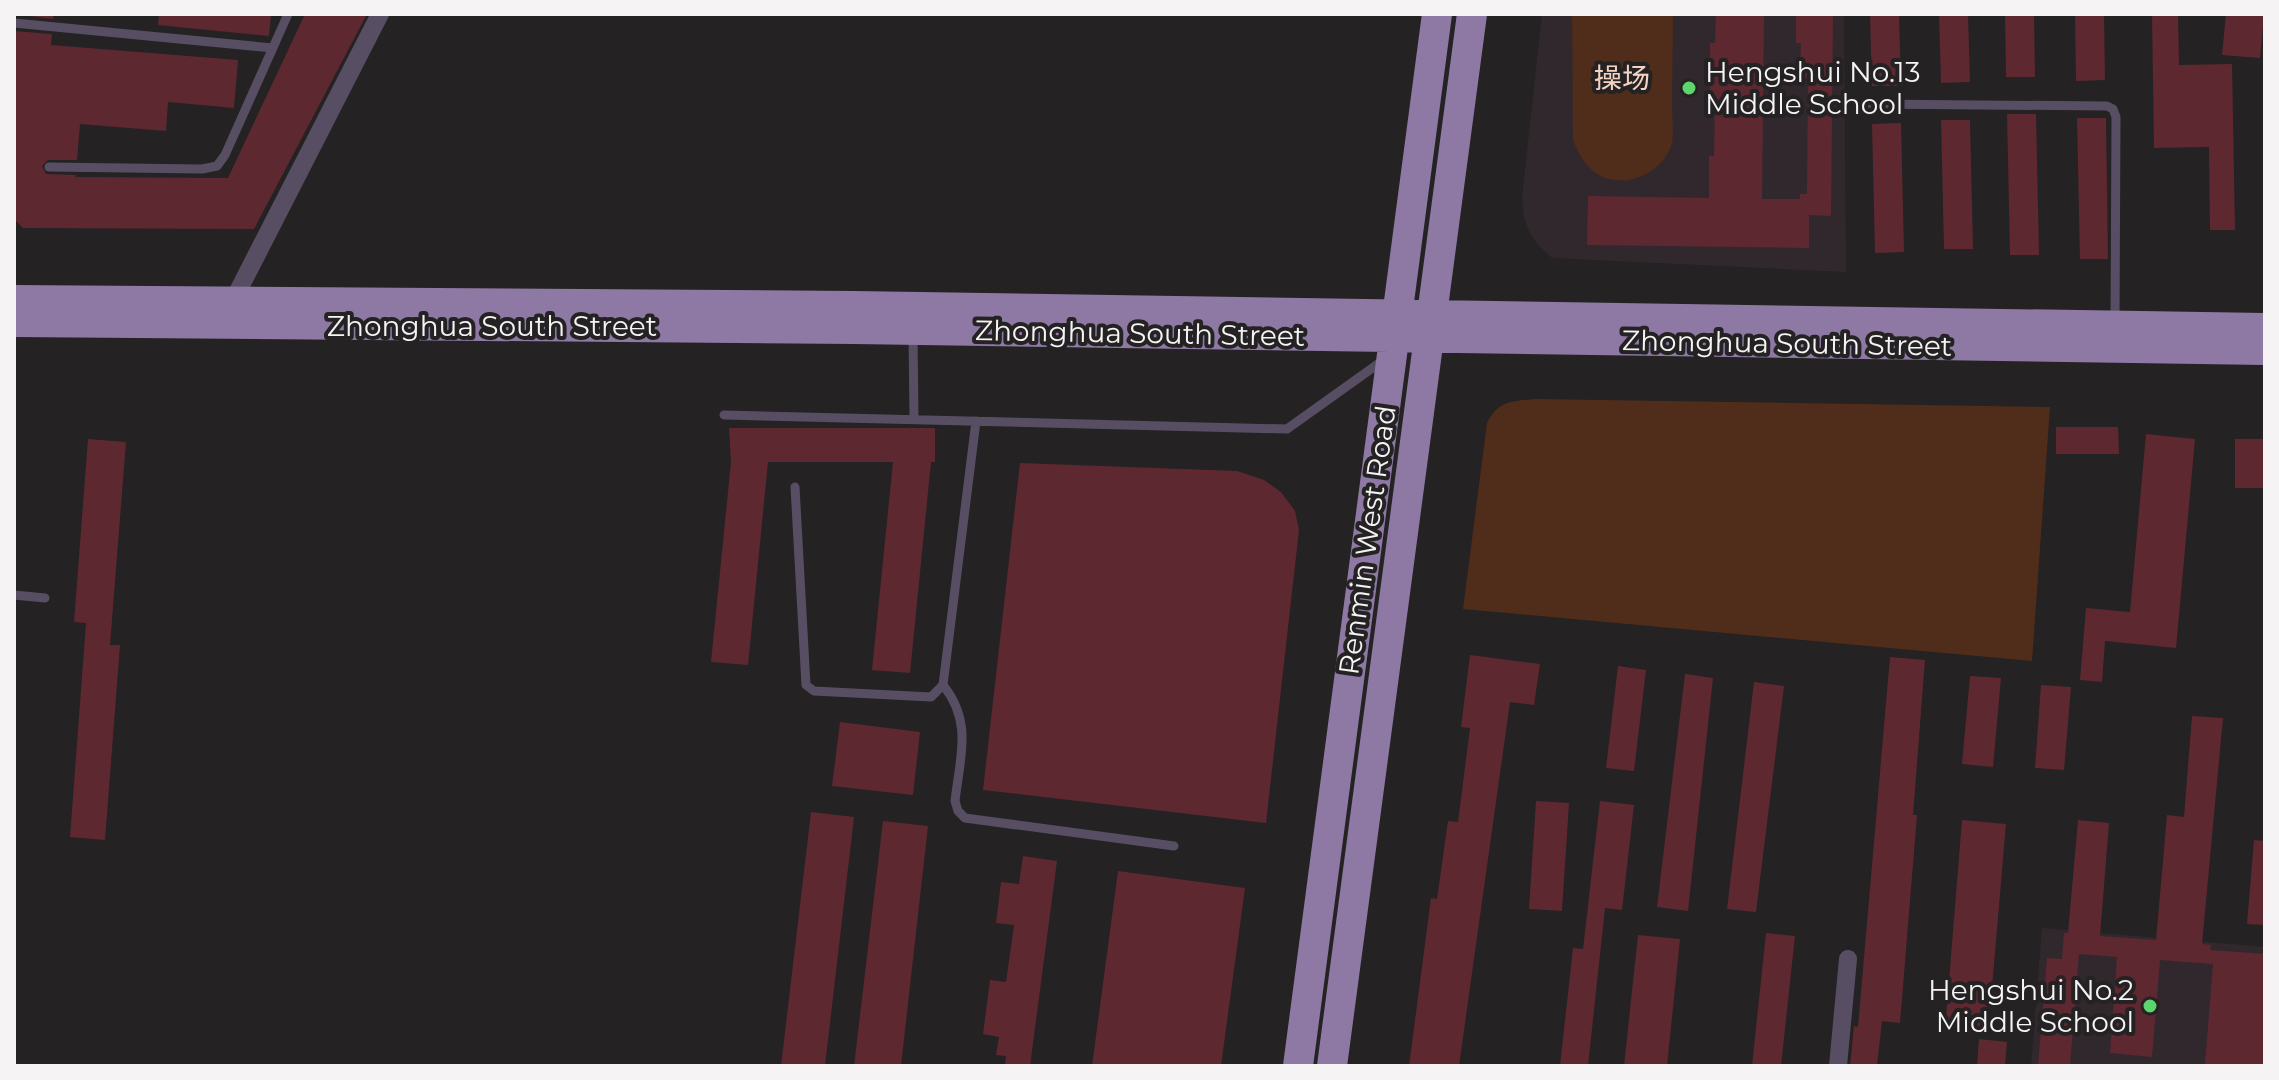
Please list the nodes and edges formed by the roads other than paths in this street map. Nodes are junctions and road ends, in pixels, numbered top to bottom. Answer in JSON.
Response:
{"nodes":[{"id":1,"x":288,"y":14,"type":"edge"},
{"id":2,"x":380,"y":14,"type":"edge"},
{"id":3,"x":1437,"y":14,"type":"edge"},
{"id":4,"x":1472,"y":14,"type":"edge"},
{"id":5,"x":14,"y":23,"type":"edge"},
{"id":6,"x":273,"y":48,"type":"junction"},
{"id":7,"x":1871,"y":104,"type":"dead end"},
{"id":8,"x":49,"y":167,"type":"dead end"},
{"id":9,"x":14,"y":300,"type":"edge"},
{"id":10,"x":233,"y":301,"type":"junction"},
{"id":11,"x":14,"y":322,"type":"edge"},
{"id":12,"x":1430,"y":326,"type":"junction"},
{"id":13,"x":2115,"y":326,"type":"junction"},
{"id":14,"x":2265,"y":328,"type":"edge"},
{"id":15,"x":913,"y":330,"type":"junction"},
{"id":16,"x":1394,"y":335,"type":"junction"},
{"id":17,"x":2265,"y":350,"type":"edge"},
{"id":18,"x":724,"y":415,"type":"dead end"},
{"id":19,"x":914,"y":419,"type":"junction"},
{"id":20,"x":976,"y":421,"type":"junction"},
{"id":21,"x":795,"y":487,"type":"dead end"},
{"id":22,"x":14,"y":595,"type":"edge"},
{"id":23,"x":45,"y":598,"type":"dead end"},
{"id":24,"x":943,"y":685,"type":"junction"},
{"id":25,"x":1174,"y":846,"type":"dead end"},
{"id":26,"x":1848,"y":959,"type":"dead end"},
{"id":27,"x":1298,"y":1066,"type":"edge"},
{"id":28,"x":1332,"y":1066,"type":"edge"},
{"id":29,"x":1838,"y":1066,"type":"edge"}],
"edges":[{"from":1,"to":6,"type":"lane"},
{"from":2,"to":10,"type":"street"},
{"from":3,"to":16,"type":"main road","name":"Renmin West Road"},
{"from":4,"to":12,"type":"main road","name":"Renmin West Road"},
{"from":5,"to":6,"type":"lane"},
{"from":6,"to":8,"type":"lane"},
{"from":7,"to":13,"type":"lane"},
{"from":9,"to":10,"type":"main road","name":"Zhonghua South Street"},
{"from":10,"to":16,"type":"main road","name":"Zhonghua South Street"},
{"from":11,"to":15,"type":"main road","name":"Zhonghua South Street"},
{"from":12,"to":13,"type":"main road","name":"Zhonghua South Street"},
{"from":12,"to":16,"type":"main road","name":"Zhonghua South Street"},
{"from":12,"to":17,"type":"main road","name":"Zhonghua South Street"},
{"from":12,"to":28,"type":"main road","name":"Renmin West Road"},
{"from":13,"to":14,"type":"main road","name":"Zhonghua South Street"},
{"from":15,"to":16,"type":"main road","name":"Zhonghua South Street"},
{"from":15,"to":19,"type":"lane"},
{"from":16,"to":20,"type":"lane"},
{"from":16,"to":27,"type":"main road","name":"Renmin West Road"},
{"from":18,"to":19,"type":"lane"},
{"from":19,"to":20,"type":"lane"},
{"from":20,"to":24,"type":"lane"},
{"from":21,"to":24,"type":"lane"},
{"from":22,"to":23,"type":"lane"},
{"from":24,"to":25,"type":"lane"},
{"from":26,"to":29,"type":"street"}]}
